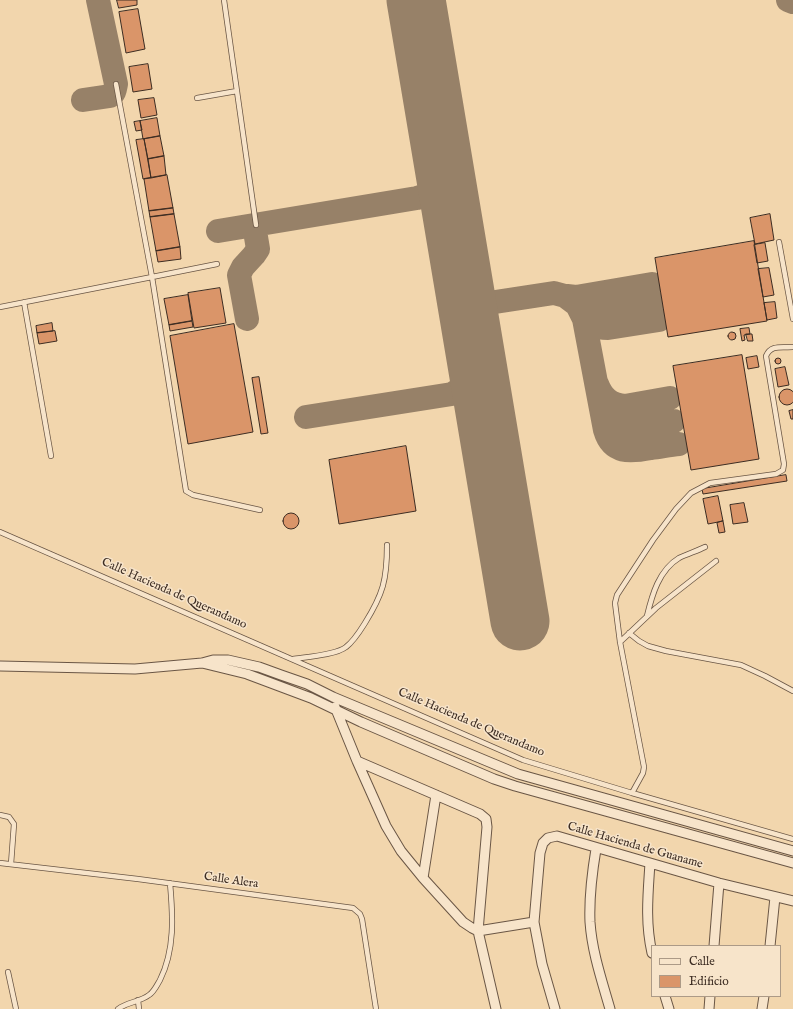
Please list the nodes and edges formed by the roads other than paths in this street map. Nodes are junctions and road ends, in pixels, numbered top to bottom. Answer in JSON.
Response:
{"nodes":[{"id":1,"x":224,"y":0,"type":"edge"},
{"id":2,"x":116,"y":84,"type":"dead end"},
{"id":3,"x":237,"y":91,"type":"junction"},
{"id":4,"x":197,"y":98,"type":"dead end"},
{"id":5,"x":256,"y":225,"type":"dead end"},
{"id":6,"x":779,"y":242,"type":"dead end"},
{"id":7,"x":217,"y":264,"type":"dead end"},
{"id":8,"x":152,"y":277,"type":"junction"},
{"id":9,"x":24,"y":302,"type":"junction"},
{"id":10,"x":0,"y":307,"type":"edge"},
{"id":11,"x":793,"y":319,"type":"edge"},
{"id":12,"x":793,"y":348,"type":"edge"},
{"id":13,"x":51,"y":456,"type":"dead end"},
{"id":14,"x":260,"y":510,"type":"dead end"},
{"id":15,"x":0,"y":532,"type":"edge"},
{"id":16,"x":386,"y":545,"type":"dead end"},
{"id":17,"x":705,"y":547,"type":"dead end"},
{"id":18,"x":716,"y":561,"type":"dead end"},
{"id":19,"x":647,"y":616,"type":"junction"},
{"id":20,"x":629,"y":633,"type":"junction"},
{"id":21,"x":620,"y":642,"type":"junction"},
{"id":22,"x":293,"y":659,"type":"junction"},
{"id":23,"x":202,"y":664,"type":"junction"},
{"id":24,"x":0,"y":666,"type":"edge"},
{"id":25,"x":793,"y":691,"type":"edge"},
{"id":26,"x":333,"y":697,"type":"junction"},
{"id":27,"x":336,"y":710,"type":"junction"},
{"id":28,"x":357,"y":761,"type":"junction"},
{"id":29,"x":632,"y":793,"type":"junction"},
{"id":30,"x":436,"y":796,"type":"junction"},
{"id":31,"x":0,"y":815,"type":"edge"},
{"id":32,"x":793,"y":840,"type":"edge"},
{"id":33,"x":596,"y":849,"type":"junction"},
{"id":34,"x":793,"y":850,"type":"edge"},
{"id":35,"x":0,"y":863,"type":"edge"},
{"id":36,"x":650,"y":863,"type":"junction"},
{"id":37,"x":793,"y":863,"type":"edge"},
{"id":38,"x":11,"y":864,"type":"junction"},
{"id":39,"x":423,"y":878,"type":"junction"},
{"id":40,"x":170,"y":883,"type":"junction"},
{"id":41,"x":719,"y":883,"type":"junction"},
{"id":42,"x":775,"y":897,"type":"junction"},
{"id":43,"x":793,"y":901,"type":"edge"},
{"id":44,"x":534,"y":922,"type":"junction"},
{"id":45,"x":478,"y":931,"type":"junction"},
{"id":46,"x":714,"y":945,"type":"edge"},
{"id":47,"x":770,"y":945,"type":"edge"},
{"id":48,"x":651,"y":948,"type":"edge"},
{"id":49,"x":8,"y":972,"type":"dead end"},
{"id":50,"x":665,"y":997,"type":"edge"},
{"id":51,"x":710,"y":997,"type":"edge"},
{"id":52,"x":764,"y":997,"type":"edge"},
{"id":53,"x":138,"y":1000,"type":"junction"},
{"id":54,"x":16,"y":1009,"type":"edge"},
{"id":55,"x":118,"y":1009,"type":"edge"},
{"id":56,"x":138,"y":1009,"type":"edge"},
{"id":57,"x":376,"y":1009,"type":"edge"},
{"id":58,"x":496,"y":1009,"type":"edge"},
{"id":59,"x":555,"y":1009,"type":"edge"},
{"id":60,"x":610,"y":1009,"type":"edge"},
{"id":61,"x":669,"y":1009,"type":"edge"},
{"id":62,"x":709,"y":1009,"type":"edge"},
{"id":63,"x":762,"y":1009,"type":"edge"}],
"edges":[{"from":1,"to":3,"type":"lane"},
{"from":2,"to":8,"type":"lane"},
{"from":3,"to":4,"type":"lane"},
{"from":3,"to":5,"type":"lane"},
{"from":6,"to":11,"type":"lane"},
{"from":7,"to":8,"type":"lane"},
{"from":8,"to":9,"type":"lane"},
{"from":8,"to":14,"type":"lane"},
{"from":9,"to":10,"type":"lane"},
{"from":9,"to":13,"type":"lane"},
{"from":12,"to":21,"type":"lane"},
{"from":15,"to":22,"type":"lane","name":"Calle Hacienda de Querandamo"},
{"from":16,"to":22,"type":"lane"},
{"from":17,"to":19,"type":"lane"},
{"from":18,"to":19,"type":"lane"},
{"from":19,"to":20,"type":"lane"},
{"from":20,"to":21,"type":"lane"},
{"from":20,"to":25,"type":"lane"},
{"from":21,"to":29,"type":"lane"},
{"from":22,"to":29,"type":"lane","name":"Calle Hacienda de Querandamo"},
{"from":23,"to":24,"type":"street"},
{"from":23,"to":26,"type":"street"},
{"from":23,"to":27,"type":"street"},
{"from":26,"to":27,"type":"street"},
{"from":26,"to":34,"type":"street"},
{"from":27,"to":28,"type":"street"},
{"from":27,"to":37,"type":"street"},
{"from":28,"to":30,"type":"street"},
{"from":28,"to":39,"type":"street"},
{"from":29,"to":32,"type":"lane","name":"Calle Hacienda de Querandamo"},
{"from":30,"to":39,"type":"street"},
{"from":30,"to":45,"type":"street"},
{"from":31,"to":38,"type":"lane"},
{"from":33,"to":36,"type":"street","name":"Calle Hacienda de Guaname"},
{"from":33,"to":44,"type":"street","name":"Calle Hacienda de Guaname"},
{"from":33,"to":60,"type":"street"},
{"from":35,"to":38,"type":"lane","name":"Calle Alera"},
{"from":36,"to":41,"type":"street","name":"Calle Hacienda de Guaname"},
{"from":36,"to":48,"type":"street"},
{"from":38,"to":40,"type":"lane","name":"Calle Alera"},
{"from":39,"to":45,"type":"street"},
{"from":40,"to":53,"type":"lane"},
{"from":40,"to":57,"type":"lane","name":"Calle Alera"},
{"from":41,"to":42,"type":"street","name":"Calle Hacienda de Guaname"},
{"from":41,"to":46,"type":"street"},
{"from":42,"to":43,"type":"street","name":"Calle Hacienda de Guaname"},
{"from":42,"to":47,"type":"street"},
{"from":44,"to":45,"type":"street"},
{"from":44,"to":59,"type":"street","name":"Calle Hacienda de Guaname"},
{"from":45,"to":58,"type":"street"},
{"from":49,"to":54,"type":"lane"},
{"from":50,"to":61,"type":"street"},
{"from":51,"to":62,"type":"street"},
{"from":52,"to":63,"type":"street"},
{"from":53,"to":55,"type":"lane"},
{"from":53,"to":56,"type":"lane"}]}
